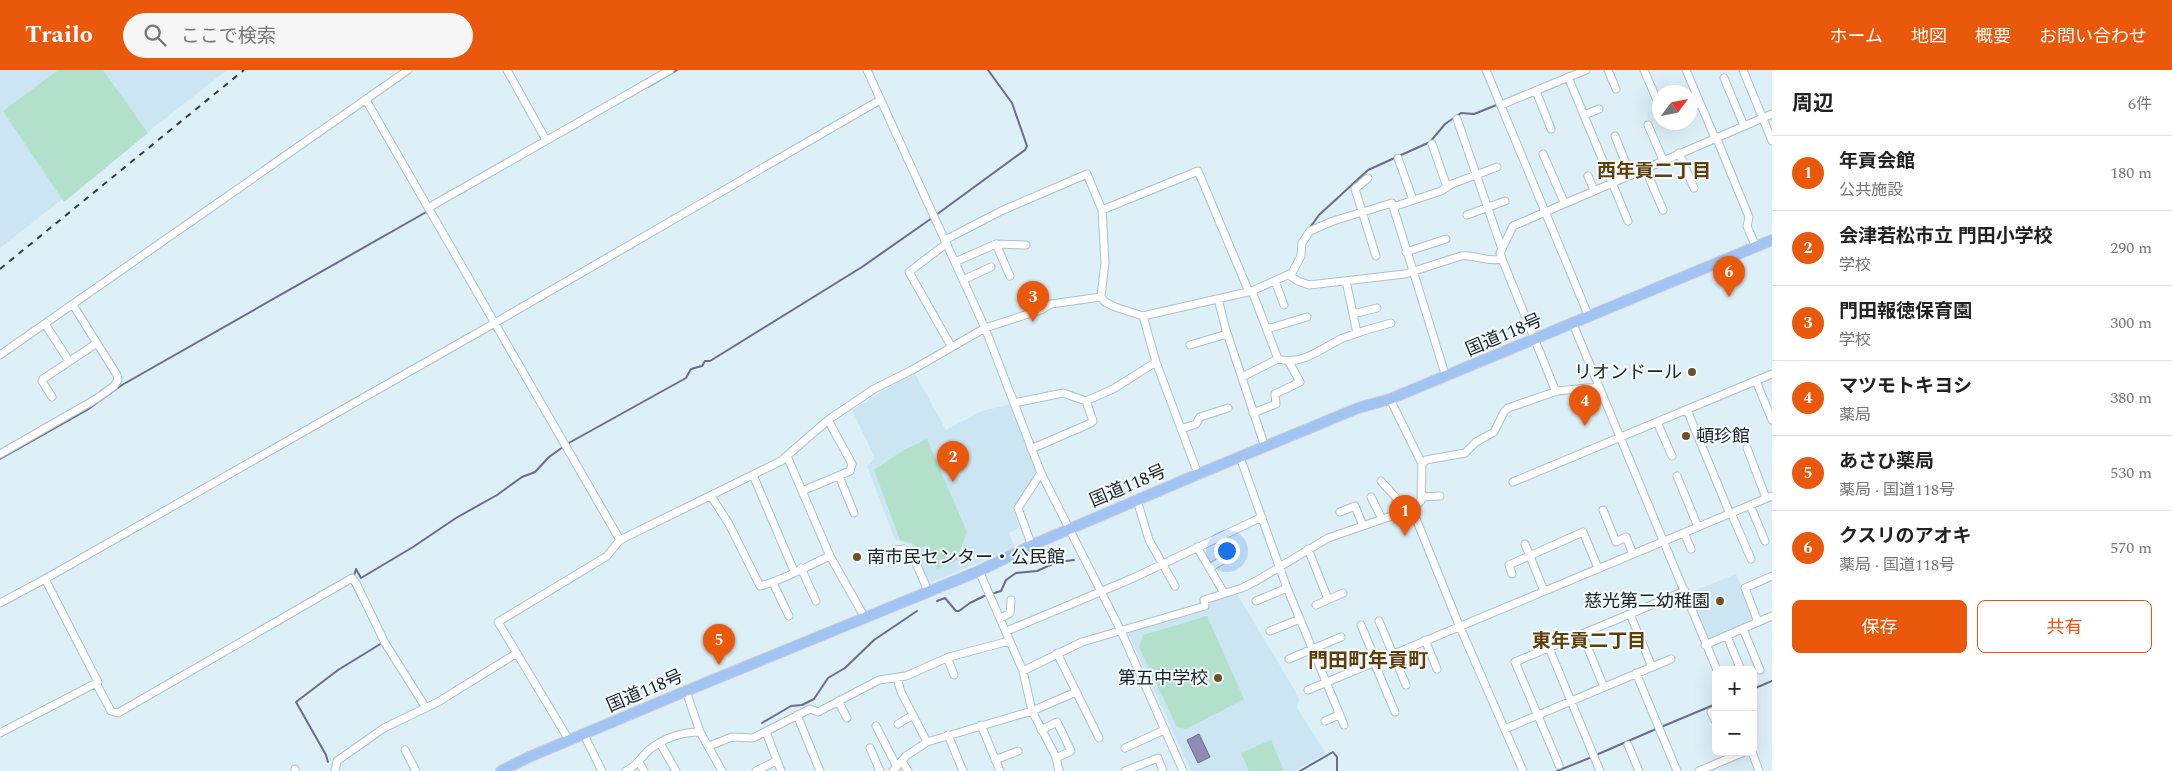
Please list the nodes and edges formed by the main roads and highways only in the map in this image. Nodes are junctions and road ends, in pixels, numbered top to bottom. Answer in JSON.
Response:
{"nodes":[{"id":1,"x":1772,"y":240,"type":"edge"},
{"id":2,"x":501,"y":771,"type":"edge"}],
"edges":[{"from":1,"to":2,"type":"highway","name":"国道118号"}]}
